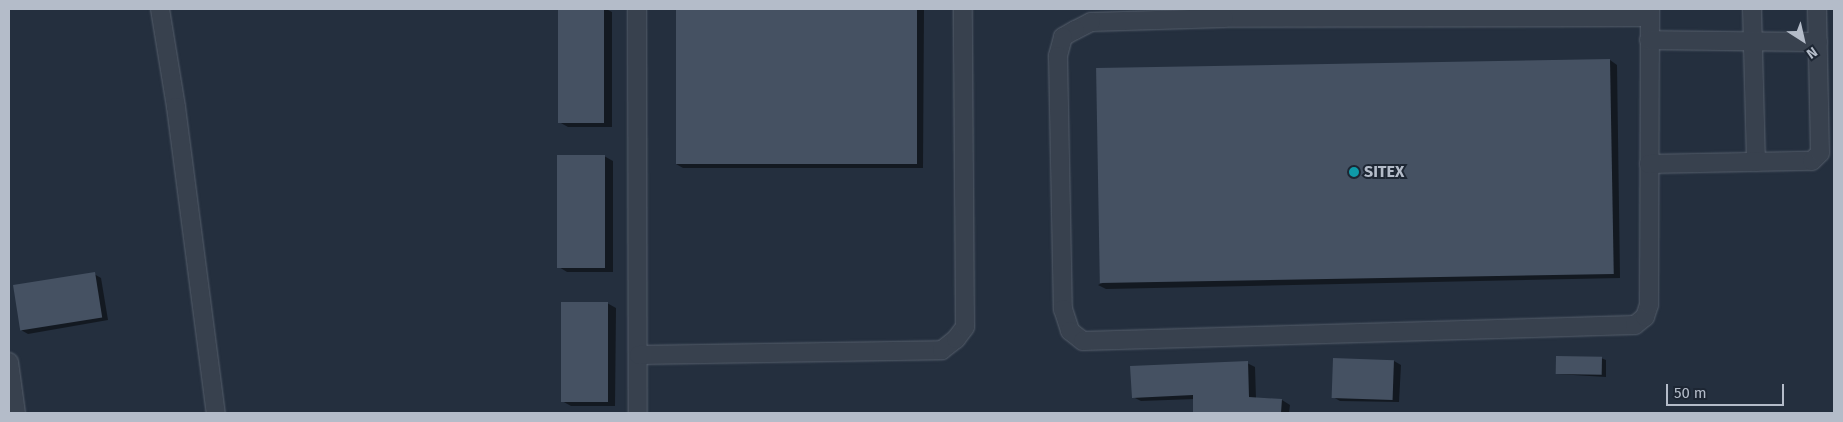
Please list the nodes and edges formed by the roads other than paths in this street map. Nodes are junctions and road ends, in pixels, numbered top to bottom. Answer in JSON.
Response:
{"nodes":[{"id":1,"x":160,"y":9,"type":"edge"},
{"id":2,"x":636,"y":9,"type":"edge"},
{"id":3,"x":963,"y":9,"type":"edge"},
{"id":4,"x":1752,"y":9,"type":"edge"},
{"id":5,"x":1817,"y":9,"type":"edge"},
{"id":6,"x":1224,"y":13,"type":"edge"},
{"id":7,"x":1304,"y":13,"type":"edge"},
{"id":8,"x":1384,"y":13,"type":"edge"},
{"id":9,"x":1461,"y":13,"type":"edge"},
{"id":10,"x":1539,"y":13,"type":"edge"},
{"id":11,"x":1650,"y":13,"type":"edge"},
{"id":12,"x":1650,"y":40,"type":"junction"},
{"id":13,"x":1752,"y":42,"type":"junction"},
{"id":14,"x":1818,"y":42,"type":"junction"},
{"id":15,"x":1756,"y":162,"type":"junction"},
{"id":16,"x":1649,"y":164,"type":"junction"},
{"id":17,"x":639,"y":355,"type":"junction"},
{"id":18,"x":9,"y":362,"type":"edge"},
{"id":19,"x":16,"y":413,"type":"edge"},
{"id":20,"x":216,"y":413,"type":"edge"},
{"id":21,"x":638,"y":413,"type":"edge"}],
"edges":[{"from":1,"to":20,"type":"street"},
{"from":2,"to":17,"type":"street"},
{"from":3,"to":17,"type":"street"},
{"from":4,"to":13,"type":"street"},
{"from":5,"to":14,"type":"street"},
{"from":6,"to":7,"type":"street"},
{"from":6,"to":16,"type":"street"},
{"from":7,"to":8,"type":"street"},
{"from":8,"to":9,"type":"street"},
{"from":9,"to":10,"type":"street"},
{"from":10,"to":11,"type":"street"},
{"from":11,"to":12,"type":"street"},
{"from":12,"to":13,"type":"street"},
{"from":12,"to":16,"type":"street"},
{"from":13,"to":14,"type":"street"},
{"from":13,"to":15,"type":"street"},
{"from":14,"to":15,"type":"street"},
{"from":15,"to":16,"type":"street"},
{"from":17,"to":21,"type":"street"},
{"from":18,"to":19,"type":"street"}]}
